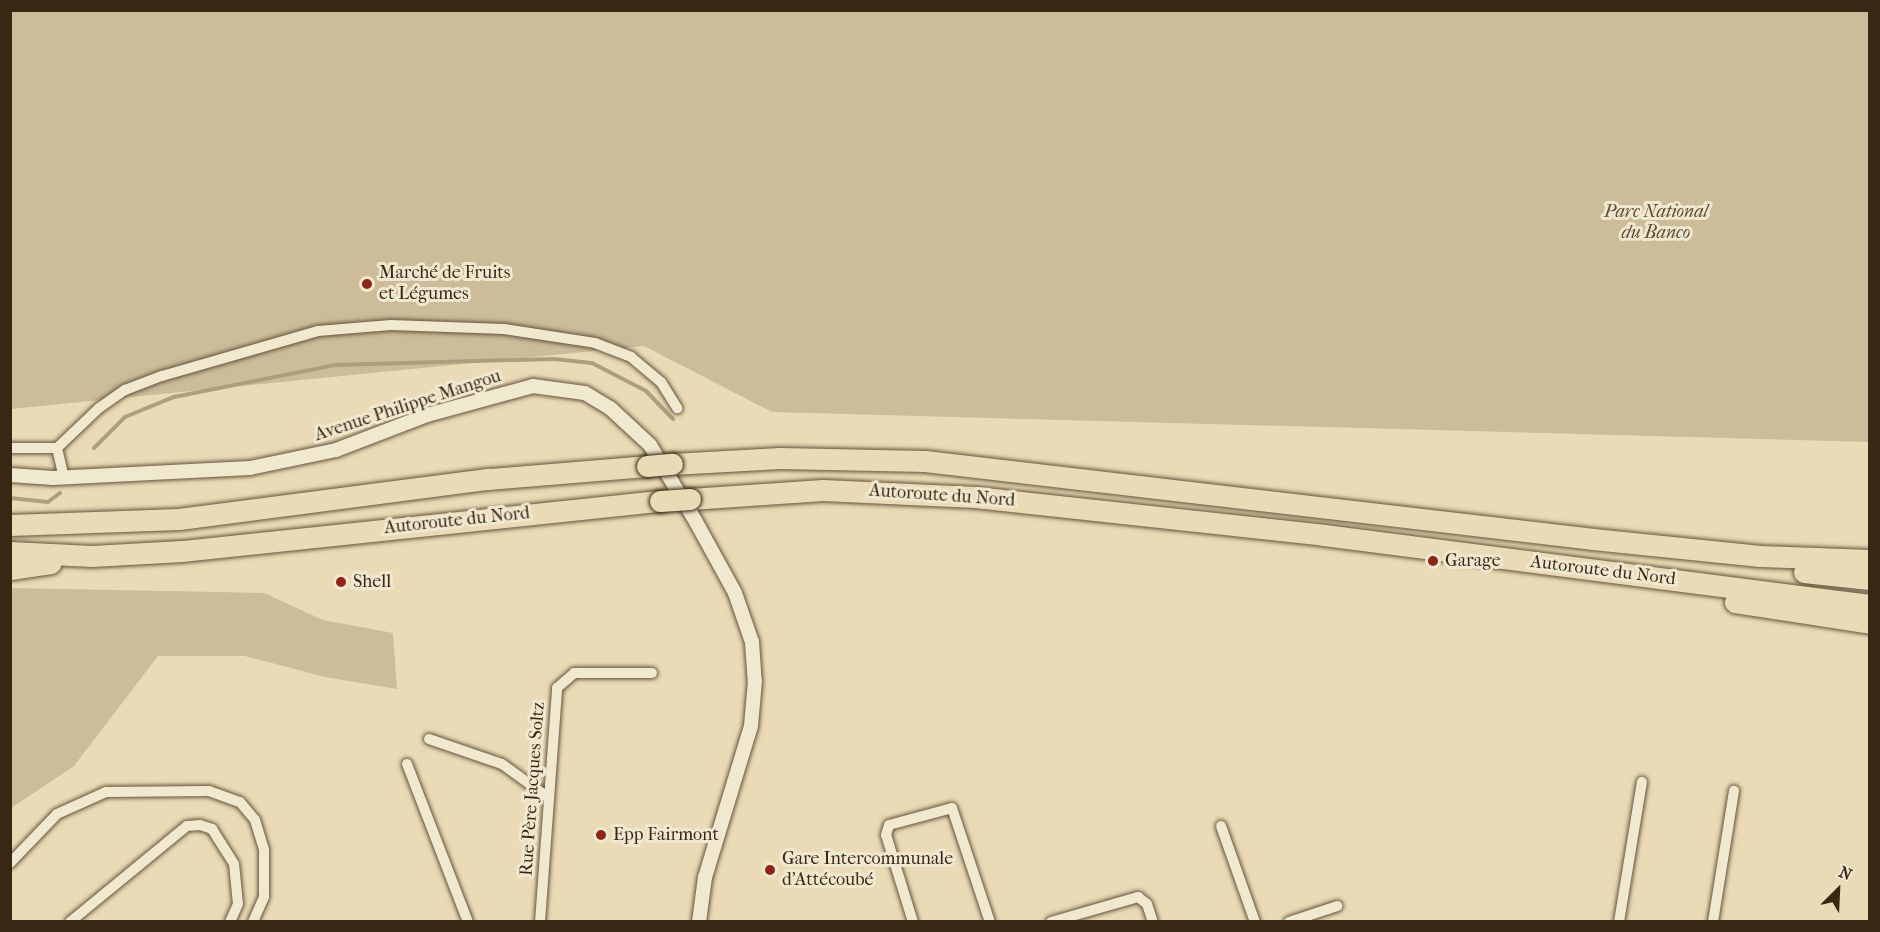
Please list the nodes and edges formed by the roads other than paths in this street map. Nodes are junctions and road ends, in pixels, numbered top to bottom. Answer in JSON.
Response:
{"nodes":[{"id":1,"x":676,"y":408,"type":"dead end"},
{"id":2,"x":57,"y":447,"type":"junction"},
{"id":3,"x":10,"y":448,"type":"edge"},
{"id":4,"x":10,"y":475,"type":"edge"},
{"id":5,"x":64,"y":478,"type":"junction"},
{"id":6,"x":10,"y":525,"type":"edge"},
{"id":7,"x":1593,"y":539,"type":"junction"},
{"id":8,"x":10,"y":552,"type":"edge"},
{"id":9,"x":92,"y":556,"type":"junction"},
{"id":10,"x":1869,"y":561,"type":"edge"},
{"id":11,"x":10,"y":570,"type":"edge"},
{"id":12,"x":1657,"y":578,"type":"junction"},
{"id":13,"x":1869,"y":579,"type":"edge"},
{"id":14,"x":1869,"y":605,"type":"edge"},
{"id":15,"x":1869,"y":623,"type":"edge"},
{"id":16,"x":652,"y":673,"type":"dead end"},
{"id":17,"x":429,"y":739,"type":"dead end"},
{"id":18,"x":407,"y":764,"type":"dead end"},
{"id":19,"x":1642,"y":782,"type":"dead end"},
{"id":20,"x":1734,"y":791,"type":"dead end"},
{"id":21,"x":549,"y":798,"type":"junction"},
{"id":22,"x":1221,"y":826,"type":"dead end"},
{"id":23,"x":10,"y":863,"type":"edge"},
{"id":24,"x":1337,"y":906,"type":"dead end"},
{"id":25,"x":70,"y":921,"type":"edge"},
{"id":26,"x":230,"y":921,"type":"edge"},
{"id":27,"x":253,"y":921,"type":"edge"},
{"id":28,"x":468,"y":921,"type":"edge"},
{"id":29,"x":540,"y":921,"type":"edge"},
{"id":30,"x":699,"y":921,"type":"edge"},
{"id":31,"x":913,"y":921,"type":"edge"},
{"id":32,"x":990,"y":921,"type":"edge"},
{"id":33,"x":1053,"y":921,"type":"edge"},
{"id":34,"x":1153,"y":921,"type":"edge"},
{"id":35,"x":1255,"y":921,"type":"edge"},
{"id":36,"x":1289,"y":921,"type":"edge"},
{"id":37,"x":1619,"y":921,"type":"edge"},
{"id":38,"x":1713,"y":921,"type":"edge"}],
"edges":[{"from":1,"to":2,"type":"street"},
{"from":2,"to":3,"type":"street"},
{"from":2,"to":5,"type":"street"},
{"from":4,"to":5,"type":"street","name":"Avenue Philippe Mangou"},
{"from":5,"to":30,"type":"street","name":"Avenue Philippe Mangou"},
{"from":6,"to":7,"type":"highway","name":"Autoroute du Nord","bridge":true},
{"from":7,"to":10,"type":"highway","name":"Autoroute du Nord"},
{"from":7,"to":13,"type":"highway"},
{"from":8,"to":9,"type":"highway","name":"Autoroute du Nord"},
{"from":9,"to":11,"type":"highway"},
{"from":9,"to":12,"type":"highway","name":"Autoroute du Nord","bridge":true},
{"from":12,"to":14,"type":"highway","name":"Autoroute du Nord"},
{"from":12,"to":15,"type":"highway"},
{"from":16,"to":21,"type":"street","name":"Rue Père Jacques Soltz"},
{"from":17,"to":21,"type":"street"},
{"from":18,"to":28,"type":"street"},
{"from":19,"to":37,"type":"street"},
{"from":20,"to":38,"type":"street"},
{"from":21,"to":29,"type":"street","name":"Rue Père Jacques Soltz"},
{"from":22,"to":35,"type":"street"},
{"from":23,"to":27,"type":"street"},
{"from":24,"to":36,"type":"street"},
{"from":25,"to":26,"type":"street"},
{"from":31,"to":32,"type":"street"},
{"from":33,"to":34,"type":"street"}]}
